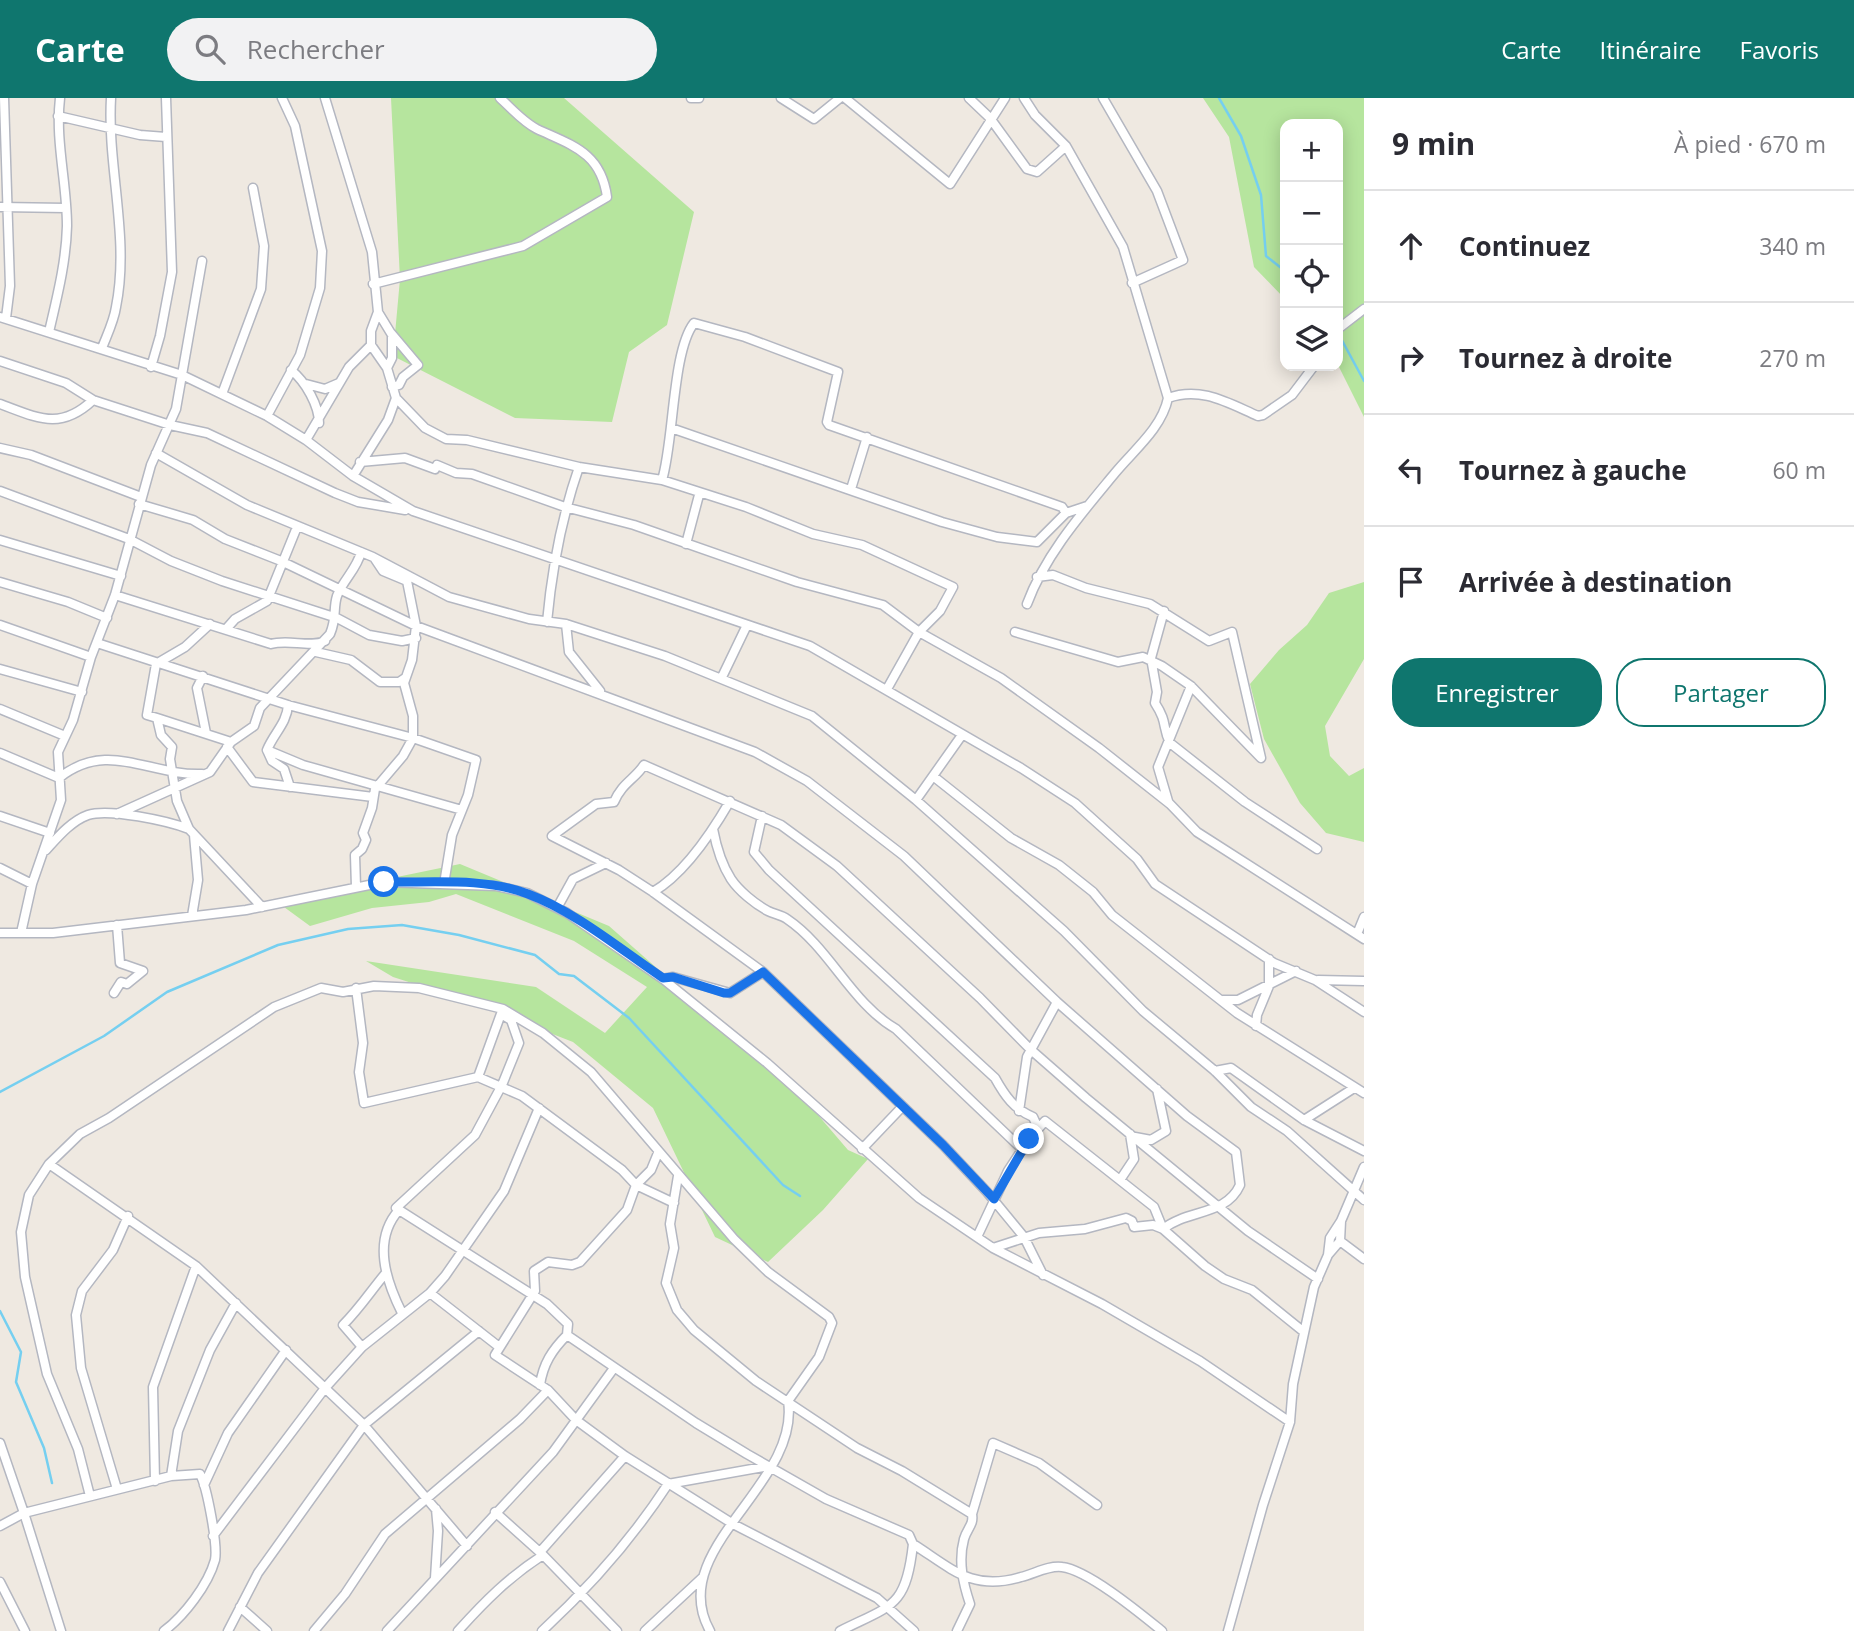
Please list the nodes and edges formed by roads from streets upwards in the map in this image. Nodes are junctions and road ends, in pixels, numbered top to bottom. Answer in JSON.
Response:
{"nodes":[{"id":1,"x":4,"y":98,"type":"edge"},
{"id":2,"x":60,"y":98,"type":"edge"},
{"id":3,"x":111,"y":98,"type":"edge"},
{"id":4,"x":166,"y":98,"type":"edge"},
{"id":5,"x":282,"y":98,"type":"edge"},
{"id":6,"x":325,"y":98,"type":"edge"},
{"id":7,"x":499,"y":98,"type":"edge"},
{"id":8,"x":691,"y":98,"type":"edge"},
{"id":9,"x":699,"y":98,"type":"edge"},
{"id":10,"x":781,"y":98,"type":"edge"},
{"id":11,"x":842,"y":98,"type":"edge"},
{"id":12,"x":969,"y":98,"type":"edge"},
{"id":13,"x":1005,"y":98,"type":"edge"},
{"id":14,"x":1024,"y":98,"type":"edge"},
{"id":15,"x":1103,"y":98,"type":"edge"},
{"id":16,"x":58,"y":116,"type":"junction"},
{"id":17,"x":990,"y":118,"type":"junction"},
{"id":18,"x":109,"y":128,"type":"junction"},
{"id":19,"x":166,"y":137,"type":"junction"},
{"id":20,"x":1066,"y":146,"type":"junction"},
{"id":21,"x":253,"y":188,"type":"dead end"},
{"id":22,"x":5,"y":207,"type":"edge"},
{"id":23,"x":66,"y":208,"type":"junction"},
{"id":24,"x":202,"y":261,"type":"dead end"},
{"id":25,"x":1132,"y":283,"type":"junction"},
{"id":26,"x":373,"y":284,"type":"junction"},
{"id":27,"x":1364,"y":309,"type":"edge"},
{"id":28,"x":378,"y":312,"type":"junction"},
{"id":29,"x":3,"y":317,"type":"edge"},
{"id":30,"x":1343,"y":325,"type":"edge"},
{"id":31,"x":388,"y":331,"type":"junction"},
{"id":32,"x":48,"y":332,"type":"junction"},
{"id":33,"x":371,"y":345,"type":"junction"},
{"id":34,"x":102,"y":348,"type":"junction"},
{"id":35,"x":0,"y":361,"type":"edge"},
{"id":36,"x":151,"y":367,"type":"junction"},
{"id":37,"x":387,"y":368,"type":"junction"},
{"id":38,"x":291,"y":370,"type":"junction"},
{"id":39,"x":1310,"y":371,"type":"edge"},
{"id":40,"x":182,"y":375,"type":"junction"},
{"id":41,"x":339,"y":383,"type":"junction"},
{"id":42,"x":306,"y":384,"type":"junction"},
{"id":43,"x":392,"y":387,"type":"junction"},
{"id":44,"x":222,"y":394,"type":"junction"},
{"id":45,"x":396,"y":398,"type":"junction"},
{"id":46,"x":1168,"y":398,"type":"junction"},
{"id":47,"x":93,"y":400,"type":"junction"},
{"id":48,"x":0,"y":404,"type":"edge"},
{"id":49,"x":267,"y":416,"type":"junction"},
{"id":50,"x":318,"y":424,"type":"junction"},
{"id":51,"x":170,"y":425,"type":"junction"},
{"id":52,"x":671,"y":428,"type":"junction"},
{"id":53,"x":867,"y":437,"type":"junction"},
{"id":54,"x":306,"y":440,"type":"junction"},
{"id":55,"x":0,"y":448,"type":"edge"},
{"id":56,"x":156,"y":453,"type":"junction"},
{"id":57,"x":360,"y":462,"type":"junction"},
{"id":58,"x":579,"y":467,"type":"junction"},
{"id":59,"x":353,"y":476,"type":"junction"},
{"id":60,"x":662,"y":480,"type":"junction"},
{"id":61,"x":851,"y":489,"type":"junction"},
{"id":62,"x":0,"y":491,"type":"edge"},
{"id":63,"x":699,"y":495,"type":"junction"},
{"id":64,"x":140,"y":501,"type":"junction"},
{"id":65,"x":1089,"y":505,"type":"junction"},
{"id":66,"x":565,"y":507,"type":"junction"},
{"id":67,"x":413,"y":511,"type":"junction"},
{"id":68,"x":1066,"y":513,"type":"junction"},
{"id":69,"x":297,"y":527,"type":"junction"},
{"id":70,"x":130,"y":539,"type":"junction"},
{"id":71,"x":0,"y":540,"type":"edge"},
{"id":72,"x":686,"y":544,"type":"junction"},
{"id":73,"x":361,"y":551,"type":"junction"},
{"id":74,"x":373,"y":557,"type":"junction"},
{"id":75,"x":553,"y":558,"type":"junction"},
{"id":76,"x":281,"y":561,"type":"junction"},
{"id":77,"x":121,"y":576,"type":"junction"},
{"id":78,"x":1037,"y":577,"type":"junction"},
{"id":79,"x":0,"y":582,"type":"edge"},
{"id":80,"x":341,"y":590,"type":"junction"},
{"id":81,"x":115,"y":595,"type":"junction"},
{"id":82,"x":269,"y":597,"type":"junction"},
{"id":83,"x":1027,"y":604,"type":"dead end"},
{"id":84,"x":1164,"y":611,"type":"junction"},
{"id":85,"x":107,"y":618,"type":"junction"},
{"id":86,"x":337,"y":618,"type":"junction"},
{"id":87,"x":547,"y":622,"type":"junction"},
{"id":88,"x":210,"y":624,"type":"junction"},
{"id":89,"x":566,"y":624,"type":"junction"},
{"id":90,"x":0,"y":625,"type":"edge"},
{"id":91,"x":747,"y":625,"type":"junction"},
{"id":92,"x":416,"y":626,"type":"junction"},
{"id":93,"x":227,"y":628,"type":"junction"},
{"id":94,"x":919,"y":632,"type":"junction"},
{"id":95,"x":1015,"y":632,"type":"dead end"},
{"id":96,"x":416,"y":638,"type":"junction"},
{"id":97,"x":325,"y":641,"type":"junction"},
{"id":98,"x":97,"y":643,"type":"junction"},
{"id":99,"x":316,"y":652,"type":"junction"},
{"id":100,"x":91,"y":657,"type":"junction"},
{"id":101,"x":1153,"y":663,"type":"junction"},
{"id":102,"x":156,"y":664,"type":"junction"},
{"id":103,"x":0,"y":668,"type":"edge"},
{"id":104,"x":203,"y":676,"type":"junction"},
{"id":105,"x":722,"y":677,"type":"junction"},
{"id":106,"x":405,"y":678,"type":"junction"},
{"id":107,"x":1191,"y":686,"type":"junction"},
{"id":108,"x":887,"y":689,"type":"junction"},
{"id":109,"x":82,"y":692,"type":"junction"},
{"id":110,"x":602,"y":694,"type":"junction"},
{"id":111,"x":271,"y":698,"type":"junction"},
{"id":112,"x":288,"y":705,"type":"junction"},
{"id":113,"x":0,"y":709,"type":"edge"},
{"id":114,"x":157,"y":718,"type":"junction"},
{"id":115,"x":205,"y":733,"type":"junction"},
{"id":116,"x":962,"y":735,"type":"junction"},
{"id":117,"x":65,"y":736,"type":"junction"},
{"id":118,"x":413,"y":738,"type":"junction"},
{"id":119,"x":1170,"y":743,"type":"junction"},
{"id":120,"x":229,"y":744,"type":"junction"},
{"id":121,"x":267,"y":750,"type":"junction"},
{"id":122,"x":0,"y":753,"type":"edge"},
{"id":123,"x":174,"y":772,"type":"junction"},
{"id":124,"x":205,"y":774,"type":"junction"},
{"id":125,"x":933,"y":776,"type":"junction"},
{"id":126,"x":59,"y":778,"type":"junction"},
{"id":127,"x":377,"y":785,"type":"junction"},
{"id":128,"x":176,"y":787,"type":"junction"},
{"id":129,"x":290,"y":787,"type":"junction"},
{"id":130,"x":373,"y":797,"type":"junction"},
{"id":131,"x":916,"y":800,"type":"junction"},
{"id":132,"x":730,"y":801,"type":"junction"},
{"id":133,"x":1170,"y":804,"type":"junction"},
{"id":134,"x":462,"y":810,"type":"junction"},
{"id":135,"x":117,"y":814,"type":"junction"},
{"id":136,"x":0,"y":816,"type":"edge"},
{"id":137,"x":762,"y":816,"type":"junction"},
{"id":138,"x":713,"y":829,"type":"junction"},
{"id":139,"x":192,"y":832,"type":"junction"},
{"id":140,"x":50,"y":833,"type":"junction"},
{"id":141,"x":1317,"y":849,"type":"dead end"},
{"id":142,"x":44,"y":852,"type":"junction"},
{"id":143,"x":606,"y":863,"type":"junction"},
{"id":144,"x":0,"y":868,"type":"edge"},
{"id":145,"x":32,"y":884,"type":"junction"},
{"id":146,"x":444,"y":884,"type":"junction"},
{"id":147,"x":356,"y":887,"type":"junction"},
{"id":148,"x":653,"y":892,"type":"junction"},
{"id":149,"x":262,"y":907,"type":"junction"},
{"id":150,"x":557,"y":908,"type":"junction"},
{"id":151,"x":192,"y":916,"type":"junction"},
{"id":152,"x":1364,"y":917,"type":"edge"},
{"id":153,"x":117,"y":925,"type":"junction"},
{"id":154,"x":0,"y":933,"type":"edge"},
{"id":155,"x":21,"y":933,"type":"junction"},
{"id":156,"x":1360,"y":936,"type":"edge"},
{"id":157,"x":1269,"y":960,"type":"junction"},
{"id":158,"x":1296,"y":971,"type":"junction"},
{"id":159,"x":763,"y":972,"type":"junction"},
{"id":160,"x":663,"y":978,"type":"junction"},
{"id":161,"x":1315,"y":980,"type":"junction"},
{"id":162,"x":1364,"y":981,"type":"edge"},
{"id":163,"x":1269,"y":986,"type":"junction"},
{"id":164,"x":356,"y":988,"type":"junction"},
{"id":165,"x":114,"y":993,"type":"dead end"},
{"id":166,"x":1223,"y":1000,"type":"junction"},
{"id":167,"x":1057,"y":1002,"type":"junction"},
{"id":168,"x":502,"y":1012,"type":"junction"},
{"id":169,"x":1364,"y":1012,"type":"edge"},
{"id":170,"x":1256,"y":1026,"type":"junction"},
{"id":171,"x":1030,"y":1049,"type":"junction"},
{"id":172,"x":1215,"y":1071,"type":"junction"},
{"id":173,"x":478,"y":1077,"type":"junction"},
{"id":174,"x":502,"y":1085,"type":"junction"},
{"id":175,"x":1354,"y":1088,"type":"junction"},
{"id":176,"x":1157,"y":1089,"type":"junction"},
{"id":177,"x":1364,"y":1093,"type":"edge"},
{"id":178,"x":902,"y":1107,"type":"junction"},
{"id":179,"x":539,"y":1108,"type":"junction"},
{"id":180,"x":1019,"y":1111,"type":"junction"},
{"id":181,"x":1304,"y":1120,"type":"junction"},
{"id":182,"x":1038,"y":1128,"type":"junction"},
{"id":183,"x":1131,"y":1135,"type":"junction"},
{"id":184,"x":862,"y":1149,"type":"junction"},
{"id":185,"x":1023,"y":1150,"type":"junction"},
{"id":186,"x":1364,"y":1151,"type":"edge"},
{"id":187,"x":658,"y":1153,"type":"junction"},
{"id":188,"x":49,"y":1164,"type":"junction"},
{"id":189,"x":1364,"y":1167,"type":"edge"},
{"id":190,"x":678,"y":1176,"type":"junction"},
{"id":191,"x":1119,"y":1180,"type":"junction"},
{"id":192,"x":636,"y":1185,"type":"junction"},
{"id":193,"x":1352,"y":1192,"type":"junction"},
{"id":194,"x":994,"y":1199,"type":"junction"},
{"id":195,"x":1364,"y":1200,"type":"edge"},
{"id":196,"x":674,"y":1203,"type":"junction"},
{"id":197,"x":1220,"y":1208,"type":"junction"},
{"id":198,"x":399,"y":1210,"type":"junction"},
{"id":199,"x":128,"y":1216,"type":"junction"},
{"id":200,"x":1341,"y":1221,"type":"junction"},
{"id":201,"x":1163,"y":1229,"type":"junction"},
{"id":202,"x":977,"y":1237,"type":"junction"},
{"id":203,"x":1024,"y":1237,"type":"junction"},
{"id":204,"x":1340,"y":1241,"type":"junction"},
{"id":205,"x":993,"y":1248,"type":"junction"},
{"id":206,"x":461,"y":1251,"type":"junction"},
{"id":207,"x":1328,"y":1255,"type":"junction"},
{"id":208,"x":1364,"y":1259,"type":"edge"},
{"id":209,"x":196,"y":1266,"type":"junction"},
{"id":210,"x":385,"y":1274,"type":"junction"},
{"id":211,"x":1043,"y":1275,"type":"junction"},
{"id":212,"x":1318,"y":1279,"type":"junction"},
{"id":213,"x":430,"y":1293,"type":"junction"},
{"id":214,"x":534,"y":1295,"type":"junction"},
{"id":215,"x":236,"y":1303,"type":"junction"},
{"id":216,"x":402,"y":1313,"type":"junction"},
{"id":217,"x":479,"y":1331,"type":"junction"},
{"id":218,"x":1304,"y":1332,"type":"junction"},
{"id":219,"x":567,"y":1335,"type":"junction"},
{"id":220,"x":498,"y":1346,"type":"junction"},
{"id":221,"x":362,"y":1347,"type":"junction"},
{"id":222,"x":286,"y":1350,"type":"junction"},
{"id":223,"x":614,"y":1368,"type":"junction"},
{"id":224,"x":544,"y":1387,"type":"junction"},
{"id":225,"x":325,"y":1388,"type":"junction"},
{"id":226,"x":788,"y":1401,"type":"junction"},
{"id":227,"x":576,"y":1420,"type":"junction"},
{"id":228,"x":1290,"y":1422,"type":"junction"},
{"id":229,"x":363,"y":1425,"type":"junction"},
{"id":230,"x":0,"y":1443,"type":"edge"},
{"id":231,"x":625,"y":1456,"type":"junction"},
{"id":232,"x":769,"y":1466,"type":"junction"},
{"id":233,"x":171,"y":1476,"type":"junction"},
{"id":234,"x":155,"y":1480,"type":"junction"},
{"id":235,"x":668,"y":1483,"type":"junction"},
{"id":236,"x":204,"y":1485,"type":"junction"},
{"id":237,"x":117,"y":1489,"type":"junction"},
{"id":238,"x":90,"y":1496,"type":"junction"},
{"id":239,"x":427,"y":1498,"type":"junction"},
{"id":240,"x":1097,"y":1505,"type":"dead end"},
{"id":241,"x":436,"y":1509,"type":"junction"},
{"id":242,"x":495,"y":1512,"type":"junction"},
{"id":243,"x":24,"y":1513,"type":"junction"},
{"id":244,"x":972,"y":1514,"type":"junction"},
{"id":245,"x":733,"y":1524,"type":"junction"},
{"id":246,"x":0,"y":1526,"type":"edge"},
{"id":247,"x":213,"y":1536,"type":"junction"},
{"id":248,"x":913,"y":1544,"type":"junction"},
{"id":249,"x":467,"y":1546,"type":"junction"},
{"id":250,"x":542,"y":1553,"type":"junction"},
{"id":251,"x":703,"y":1577,"type":"junction"},
{"id":252,"x":961,"y":1577,"type":"junction"},
{"id":253,"x":435,"y":1578,"type":"junction"},
{"id":254,"x":0,"y":1582,"type":"edge"},
{"id":255,"x":581,"y":1595,"type":"junction"},
{"id":256,"x":240,"y":1607,"type":"junction"},
{"id":257,"x":889,"y":1608,"type":"junction"},
{"id":258,"x":25,"y":1631,"type":"edge"},
{"id":259,"x":61,"y":1631,"type":"edge"},
{"id":260,"x":164,"y":1631,"type":"edge"},
{"id":261,"x":228,"y":1631,"type":"edge"},
{"id":262,"x":267,"y":1631,"type":"edge"},
{"id":263,"x":314,"y":1631,"type":"edge"},
{"id":264,"x":387,"y":1631,"type":"edge"},
{"id":265,"x":458,"y":1631,"type":"edge"},
{"id":266,"x":542,"y":1631,"type":"edge"},
{"id":267,"x":617,"y":1631,"type":"edge"},
{"id":268,"x":645,"y":1631,"type":"edge"},
{"id":269,"x":710,"y":1631,"type":"edge"},
{"id":270,"x":840,"y":1631,"type":"edge"},
{"id":271,"x":914,"y":1631,"type":"edge"},
{"id":272,"x":957,"y":1631,"type":"edge"},
{"id":273,"x":1162,"y":1631,"type":"edge"},
{"id":274,"x":1228,"y":1631,"type":"edge"}],
"edges":[{"from":1,"to":22,"type":"street"},
{"from":2,"to":16,"type":"street"},
{"from":3,"to":18,"type":"street"},
{"from":4,"to":19,"type":"street"},
{"from":5,"to":38,"type":"street"},
{"from":6,"to":26,"type":"street"},
{"from":7,"to":26,"type":"street"},
{"from":8,"to":9,"type":"street"},
{"from":10,"to":11,"type":"street"},
{"from":11,"to":17,"type":"street"},
{"from":12,"to":17,"type":"street"},
{"from":13,"to":17,"type":"street"},
{"from":14,"to":20,"type":"street"},
{"from":15,"to":25,"type":"street"},
{"from":16,"to":18,"type":"street"},
{"from":16,"to":23,"type":"street"},
{"from":17,"to":20,"type":"street"},
{"from":18,"to":19,"type":"street"},
{"from":18,"to":34,"type":"street"},
{"from":19,"to":36,"type":"street"},
{"from":20,"to":25,"type":"street"},
{"from":21,"to":44,"type":"street"},
{"from":22,"to":23,"type":"street"},
{"from":22,"to":29,"type":"street"},
{"from":23,"to":32,"type":"street"},
{"from":24,"to":40,"type":"street"},
{"from":25,"to":46,"type":"street"},
{"from":26,"to":28,"type":"street"},
{"from":27,"to":30,"type":"street"},
{"from":28,"to":31,"type":"street"},
{"from":28,"to":33,"type":"street"},
{"from":29,"to":32,"type":"street"},
{"from":31,"to":37,"type":"street"},
{"from":31,"to":43,"type":"street"},
{"from":32,"to":34,"type":"street"},
{"from":33,"to":37,"type":"street"},
{"from":33,"to":41,"type":"street"},
{"from":34,"to":36,"type":"street"},
{"from":35,"to":47,"type":"street"},
{"from":36,"to":40,"type":"street"},
{"from":37,"to":43,"type":"street"},
{"from":38,"to":42,"type":"street"},
{"from":38,"to":49,"type":"street"},
{"from":39,"to":46,"type":"street"},
{"from":40,"to":44,"type":"street"},
{"from":40,"to":51,"type":"street"},
{"from":41,"to":42,"type":"street"},
{"from":41,"to":50,"type":"street"},
{"from":42,"to":50,"type":"street"},
{"from":43,"to":45,"type":"street"},
{"from":44,"to":49,"type":"street"},
{"from":45,"to":57,"type":"street"},
{"from":45,"to":58,"type":"street"},
{"from":46,"to":65,"type":"street"},
{"from":47,"to":48,"type":"street"},
{"from":47,"to":51,"type":"street"},
{"from":49,"to":54,"type":"street"},
{"from":50,"to":54,"type":"street"},
{"from":51,"to":56,"type":"street"},
{"from":51,"to":67,"type":"street"},
{"from":52,"to":53,"type":"street"},
{"from":52,"to":60,"type":"street"},
{"from":52,"to":61,"type":"street"},
{"from":53,"to":61,"type":"street"},
{"from":53,"to":68,"type":"street"},
{"from":54,"to":59,"type":"street"},
{"from":55,"to":64,"type":"street"},
{"from":56,"to":64,"type":"street"},
{"from":56,"to":69,"type":"street"},
{"from":57,"to":59,"type":"street"},
{"from":57,"to":66,"type":"street"},
{"from":58,"to":60,"type":"street"},
{"from":58,"to":66,"type":"street"},
{"from":59,"to":67,"type":"street"},
{"from":60,"to":63,"type":"street"},
{"from":61,"to":68,"type":"street"},
{"from":62,"to":70,"type":"street"},
{"from":63,"to":72,"type":"street"},
{"from":63,"to":94,"type":"street"},
{"from":64,"to":70,"type":"street"},
{"from":64,"to":76,"type":"street"},
{"from":65,"to":68,"type":"street"},
{"from":65,"to":78,"type":"street"},
{"from":66,"to":72,"type":"street"},
{"from":66,"to":75,"type":"street"},
{"from":67,"to":75,"type":"street"},
{"from":69,"to":73,"type":"street"},
{"from":69,"to":76,"type":"street"},
{"from":70,"to":77,"type":"street"},
{"from":70,"to":82,"type":"street"},
{"from":71,"to":77,"type":"street"},
{"from":72,"to":94,"type":"street"},
{"from":73,"to":74,"type":"street"},
{"from":73,"to":80,"type":"street"},
{"from":74,"to":87,"type":"street"},
{"from":74,"to":92,"type":"street"},
{"from":75,"to":87,"type":"street"},
{"from":75,"to":91,"type":"street"},
{"from":76,"to":80,"type":"street"},
{"from":76,"to":82,"type":"street"},
{"from":77,"to":81,"type":"street"},
{"from":78,"to":83,"type":"street"},
{"from":78,"to":84,"type":"street"},
{"from":79,"to":85,"type":"street"},
{"from":80,"to":86,"type":"street"},
{"from":80,"to":92,"type":"street"},
{"from":81,"to":85,"type":"street"},
{"from":81,"to":88,"type":"street"},
{"from":82,"to":86,"type":"street"},
{"from":82,"to":93,"type":"street"},
{"from":84,"to":101,"type":"street"},
{"from":84,"to":107,"type":"street"},
{"from":85,"to":98,"type":"street"},
{"from":86,"to":96,"type":"street"},
{"from":86,"to":97,"type":"street"},
{"from":87,"to":89,"type":"street"},
{"from":88,"to":93,"type":"street"},
{"from":88,"to":102,"type":"street"},
{"from":89,"to":105,"type":"street"},
{"from":89,"to":110,"type":"street"},
{"from":90,"to":100,"type":"street"},
{"from":91,"to":105,"type":"street"},
{"from":91,"to":108,"type":"street"},
{"from":92,"to":96,"type":"street"},
{"from":92,"to":110,"type":"street"},
{"from":93,"to":97,"type":"street"},
{"from":94,"to":108,"type":"street"},
{"from":94,"to":133,"type":"street"},
{"from":95,"to":101,"type":"street"},
{"from":96,"to":106,"type":"street"},
{"from":97,"to":99,"type":"street"},
{"from":98,"to":100,"type":"street"},
{"from":98,"to":102,"type":"street"},
{"from":99,"to":106,"type":"street"},
{"from":99,"to":111,"type":"street"},
{"from":100,"to":109,"type":"street"},
{"from":101,"to":107,"type":"street"},
{"from":101,"to":119,"type":"street"},
{"from":102,"to":104,"type":"street"},
{"from":102,"to":114,"type":"street"},
{"from":103,"to":109,"type":"street"},
{"from":104,"to":111,"type":"street"},
{"from":104,"to":115,"type":"street"},
{"from":105,"to":131,"type":"street"},
{"from":106,"to":118,"type":"street"},
{"from":107,"to":119,"type":"street"},
{"from":108,"to":116,"type":"street"},
{"from":109,"to":117,"type":"street"},
{"from":110,"to":167,"type":"street"},
{"from":111,"to":112,"type":"street"},
{"from":111,"to":120,"type":"street"},
{"from":112,"to":118,"type":"street"},
{"from":112,"to":121,"type":"street"},
{"from":113,"to":117,"type":"street"},
{"from":114,"to":115,"type":"street"},
{"from":114,"to":123,"type":"street"},
{"from":115,"to":120,"type":"street"},
{"from":116,"to":125,"type":"street"},
{"from":116,"to":157,"type":"street"},
{"from":117,"to":126,"type":"street"},
{"from":118,"to":127,"type":"street"},
{"from":118,"to":134,"type":"street"},
{"from":119,"to":133,"type":"street"},
{"from":119,"to":141,"type":"street"},
{"from":120,"to":124,"type":"street"},
{"from":120,"to":129,"type":"street"},
{"from":121,"to":127,"type":"street"},
{"from":121,"to":129,"type":"street"},
{"from":122,"to":126,"type":"street"},
{"from":123,"to":124,"type":"street"},
{"from":123,"to":126,"type":"street"},
{"from":123,"to":128,"type":"street"},
{"from":124,"to":128,"type":"street"},
{"from":125,"to":131,"type":"street"},
{"from":125,"to":166,"type":"street"},
{"from":126,"to":140,"type":"street"},
{"from":127,"to":130,"type":"street"},
{"from":127,"to":134,"type":"street"},
{"from":128,"to":135,"type":"street"},
{"from":128,"to":139,"type":"street"},
{"from":129,"to":130,"type":"street"},
{"from":130,"to":147,"type":"street"},
{"from":131,"to":172,"type":"street"},
{"from":132,"to":137,"type":"street"},
{"from":132,"to":138,"type":"street"},
{"from":132,"to":143,"type":"street"},
{"from":133,"to":156,"type":"street"},
{"from":134,"to":146,"type":"street"},
{"from":135,"to":139,"type":"street"},
{"from":135,"to":142,"type":"street"},
{"from":136,"to":140,"type":"street"},
{"from":137,"to":171,"type":"street"},
{"from":137,"to":180,"type":"street"},
{"from":138,"to":148,"type":"street"},
{"from":138,"to":185,"type":"street"},
{"from":139,"to":149,"type":"street"},
{"from":139,"to":151,"type":"street"},
{"from":140,"to":142,"type":"street"},
{"from":142,"to":145,"type":"street"},
{"from":143,"to":148,"type":"street"},
{"from":143,"to":150,"type":"street"},
{"from":144,"to":145,"type":"street"},
{"from":145,"to":155,"type":"street"},
{"from":146,"to":147,"type":"street"},
{"from":146,"to":150,"type":"street"},
{"from":147,"to":149,"type":"street"},
{"from":148,"to":159,"type":"street"},
{"from":149,"to":151,"type":"street"},
{"from":150,"to":160,"type":"street"},
{"from":151,"to":153,"type":"street"},
{"from":152,"to":156,"type":"street"},
{"from":153,"to":155,"type":"street"},
{"from":153,"to":165,"type":"street"},
{"from":154,"to":155,"type":"street"},
{"from":157,"to":158,"type":"street"},
{"from":157,"to":163,"type":"street"},
{"from":158,"to":161,"type":"street"},
{"from":158,"to":163,"type":"street"},
{"from":159,"to":160,"type":"street"},
{"from":159,"to":178,"type":"street"},
{"from":160,"to":184,"type":"street"},
{"from":161,"to":162,"type":"street"},
{"from":161,"to":169,"type":"street"},
{"from":163,"to":166,"type":"street"},
{"from":163,"to":170,"type":"street"},
{"from":164,"to":168,"type":"street"},
{"from":164,"to":173,"type":"street"},
{"from":164,"to":188,"type":"street"},
{"from":166,"to":170,"type":"street"},
{"from":167,"to":171,"type":"street"},
{"from":167,"to":176,"type":"street"},
{"from":168,"to":173,"type":"street"},
{"from":168,"to":174,"type":"street"},
{"from":168,"to":187,"type":"street"},
{"from":170,"to":175,"type":"street"},
{"from":171,"to":180,"type":"street"},
{"from":171,"to":183,"type":"street"},
{"from":172,"to":181,"type":"street"},
{"from":172,"to":193,"type":"street"},
{"from":173,"to":174,"type":"street"},
{"from":174,"to":179,"type":"street"},
{"from":174,"to":198,"type":"street"},
{"from":175,"to":177,"type":"street"},
{"from":175,"to":181,"type":"street"},
{"from":176,"to":183,"type":"street"},
{"from":176,"to":197,"type":"street"},
{"from":178,"to":184,"type":"street"},
{"from":178,"to":194,"type":"street"},
{"from":179,"to":192,"type":"street"},
{"from":179,"to":206,"type":"street"},
{"from":180,"to":182,"type":"street"},
{"from":181,"to":186,"type":"street"},
{"from":182,"to":185,"type":"street"},
{"from":182,"to":191,"type":"street"},
{"from":183,"to":191,"type":"street"},
{"from":183,"to":197,"type":"street"},
{"from":184,"to":202,"type":"street"},
{"from":185,"to":194,"type":"street"},
{"from":187,"to":190,"type":"street"},
{"from":187,"to":192,"type":"street"},
{"from":188,"to":199,"type":"street"},
{"from":188,"to":238,"type":"street"},
{"from":189,"to":193,"type":"street"},
{"from":190,"to":196,"type":"street"},
{"from":190,"to":226,"type":"street"},
{"from":191,"to":201,"type":"street"},
{"from":192,"to":196,"type":"street"},
{"from":192,"to":214,"type":"street"},
{"from":193,"to":195,"type":"street"},
{"from":193,"to":200,"type":"street"},
{"from":194,"to":202,"type":"street"},
{"from":194,"to":203,"type":"street"},
{"from":196,"to":226,"type":"street"},
{"from":197,"to":201,"type":"street"},
{"from":197,"to":212,"type":"street"},
{"from":198,"to":206,"type":"street"},
{"from":198,"to":210,"type":"street"},
{"from":199,"to":209,"type":"street"},
{"from":199,"to":237,"type":"street"},
{"from":200,"to":204,"type":"street"},
{"from":200,"to":207,"type":"street"},
{"from":201,"to":203,"type":"street"},
{"from":201,"to":218,"type":"street"},
{"from":202,"to":205,"type":"street"},
{"from":203,"to":205,"type":"street"},
{"from":203,"to":211,"type":"street"},
{"from":204,"to":207,"type":"street"},
{"from":204,"to":208,"type":"street"},
{"from":205,"to":211,"type":"street"},
{"from":206,"to":213,"type":"street"},
{"from":206,"to":214,"type":"street"},
{"from":207,"to":212,"type":"street"},
{"from":209,"to":215,"type":"street"},
{"from":209,"to":234,"type":"street"},
{"from":210,"to":216,"type":"street"},
{"from":210,"to":221,"type":"street"},
{"from":211,"to":228,"type":"street"},
{"from":212,"to":218,"type":"street"},
{"from":213,"to":216,"type":"street"},
{"from":213,"to":217,"type":"street"},
{"from":214,"to":219,"type":"street"},
{"from":214,"to":220,"type":"street"},
{"from":215,"to":222,"type":"street"},
{"from":215,"to":233,"type":"street"},
{"from":216,"to":221,"type":"street"},
{"from":217,"to":220,"type":"street"},
{"from":217,"to":229,"type":"street"},
{"from":218,"to":228,"type":"street"},
{"from":219,"to":223,"type":"street"},
{"from":219,"to":224,"type":"street"},
{"from":220,"to":224,"type":"street"},
{"from":221,"to":225,"type":"street"},
{"from":222,"to":225,"type":"street"},
{"from":222,"to":236,"type":"street"},
{"from":223,"to":227,"type":"street"},
{"from":223,"to":232,"type":"street"},
{"from":224,"to":227,"type":"street"},
{"from":224,"to":239,"type":"street"},
{"from":225,"to":229,"type":"street"},
{"from":225,"to":247,"type":"street"},
{"from":226,"to":232,"type":"street"},
{"from":226,"to":244,"type":"street"},
{"from":227,"to":231,"type":"street"},
{"from":227,"to":242,"type":"street"},
{"from":228,"to":274,"type":"street"},
{"from":229,"to":239,"type":"street"},
{"from":229,"to":256,"type":"street"},
{"from":230,"to":243,"type":"street"},
{"from":231,"to":235,"type":"street"},
{"from":231,"to":250,"type":"street"},
{"from":232,"to":235,"type":"street"},
{"from":232,"to":245,"type":"street"},
{"from":232,"to":248,"type":"street"},
{"from":233,"to":234,"type":"street"},
{"from":233,"to":236,"type":"street"},
{"from":234,"to":237,"type":"street"},
{"from":235,"to":245,"type":"street"},
{"from":235,"to":255,"type":"street"},
{"from":236,"to":247,"type":"street"},
{"from":237,"to":238,"type":"street"},
{"from":238,"to":243,"type":"street"},
{"from":239,"to":241,"type":"street"},
{"from":239,"to":263,"type":"street"},
{"from":240,"to":244,"type":"street"},
{"from":241,"to":249,"type":"street"},
{"from":241,"to":253,"type":"street"},
{"from":242,"to":249,"type":"street"},
{"from":242,"to":250,"type":"street"},
{"from":243,"to":246,"type":"street"},
{"from":243,"to":259,"type":"street"},
{"from":244,"to":252,"type":"street"},
{"from":245,"to":251,"type":"street"},
{"from":245,"to":257,"type":"street"},
{"from":247,"to":260,"type":"street"},
{"from":248,"to":252,"type":"street"},
{"from":248,"to":257,"type":"street"},
{"from":249,"to":253,"type":"street"},
{"from":250,"to":255,"type":"street"},
{"from":250,"to":265,"type":"street"},
{"from":251,"to":268,"type":"street"},
{"from":251,"to":269,"type":"street"},
{"from":252,"to":272,"type":"street"},
{"from":252,"to":273,"type":"street"},
{"from":253,"to":264,"type":"street"},
{"from":254,"to":258,"type":"street"},
{"from":255,"to":266,"type":"street"},
{"from":255,"to":267,"type":"street"},
{"from":256,"to":261,"type":"street"},
{"from":256,"to":262,"type":"street"},
{"from":257,"to":270,"type":"street"},
{"from":257,"to":271,"type":"street"}]}
